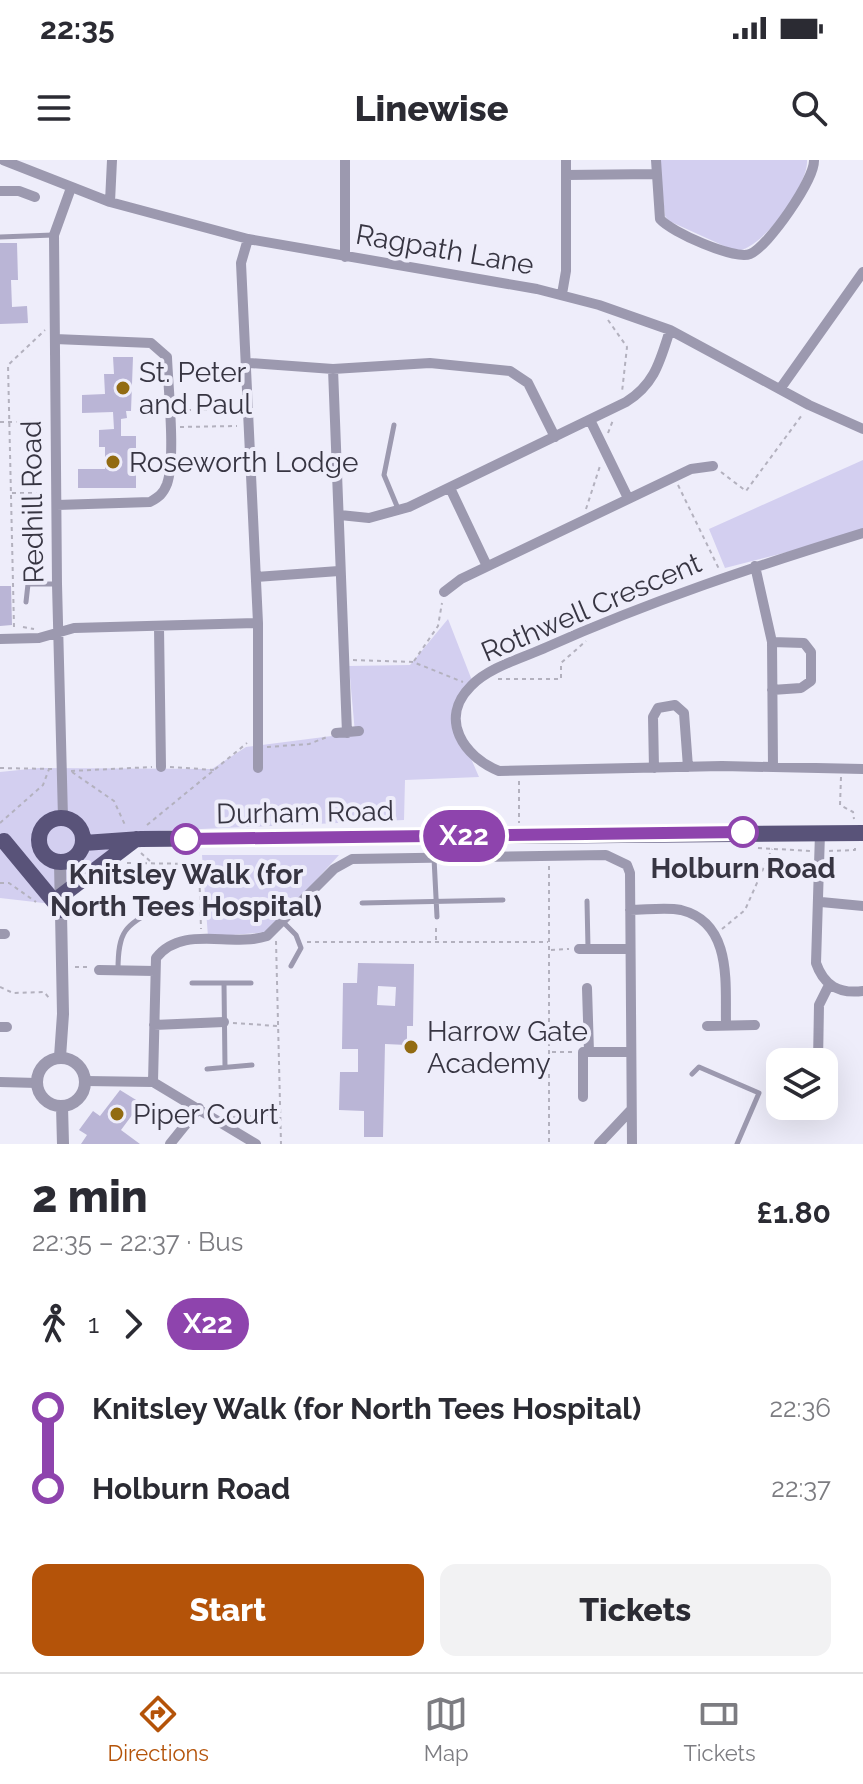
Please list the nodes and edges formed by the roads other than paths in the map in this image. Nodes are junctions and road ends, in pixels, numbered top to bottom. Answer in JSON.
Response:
{"nodes":[{"id":1,"x":3,"y":160,"type":"edge"},
{"id":2,"x":112,"y":160,"type":"edge"},
{"id":3,"x":345,"y":160,"type":"edge"},
{"id":4,"x":566,"y":160,"type":"edge"},
{"id":5,"x":656,"y":160,"type":"edge"},
{"id":6,"x":814,"y":160,"type":"edge"},
{"id":7,"x":33,"y":172,"type":"junction"},
{"id":8,"x":656,"y":174,"type":"junction"},
{"id":9,"x":566,"y":175,"type":"junction"},
{"id":10,"x":71,"y":188,"type":"junction"},
{"id":11,"x":0,"y":191,"type":"edge"},
{"id":12,"x":22,"y":192,"type":"junction"},
{"id":13,"x":35,"y":197,"type":"dead end"},
{"id":14,"x":110,"y":202,"type":"junction"},
{"id":15,"x":54,"y":235,"type":"junction"},
{"id":16,"x":0,"y":237,"type":"edge"},
{"id":17,"x":248,"y":239,"type":"junction"},
{"id":18,"x":345,"y":257,"type":"junction"},
{"id":19,"x":863,"y":272,"type":"edge"},
{"id":20,"x":562,"y":294,"type":"junction"},
{"id":21,"x":670,"y":330,"type":"junction"},
{"id":22,"x":55,"y":339,"type":"junction"},
{"id":23,"x":249,"y":363,"type":"junction"},
{"id":24,"x":333,"y":369,"type":"junction"},
{"id":25,"x":780,"y":389,"type":"junction"},
{"id":26,"x":590,"y":420,"type":"junction"},
{"id":27,"x":394,"y":425,"type":"dead end"},
{"id":28,"x":863,"y":429,"type":"edge"},
{"id":29,"x":555,"y":437,"type":"junction"},
{"id":30,"x":713,"y":466,"type":"road end"},
{"id":31,"x":450,"y":488,"type":"junction"},
{"id":32,"x":628,"y":498,"type":"junction"},
{"id":33,"x":57,"y":505,"type":"junction"},
{"id":34,"x":399,"y":511,"type":"junction"},
{"id":35,"x":340,"y":515,"type":"junction"},
{"id":36,"x":863,"y":533,"type":"edge"},
{"id":37,"x":487,"y":566,"type":"junction"},
{"id":38,"x":755,"y":566,"type":"junction"},
{"id":39,"x":339,"y":571,"type":"junction"},
{"id":40,"x":256,"y":577,"type":"junction"},
{"id":41,"x":57,"y":584,"type":"junction"},
{"id":42,"x":444,"y":592,"type":"road end"},
{"id":43,"x":26,"y":602,"type":"dead end"},
{"id":44,"x":258,"y":623,"type":"junction"},
{"id":45,"x":159,"y":627,"type":"junction"},
{"id":46,"x":59,"y":632,"type":"junction"},
{"id":47,"x":0,"y":639,"type":"edge"},
{"id":48,"x":772,"y":642,"type":"junction"},
{"id":49,"x":772,"y":690,"type":"junction"},
{"id":50,"x":359,"y":731,"type":"dead end"},
{"id":51,"x":161,"y":767,"type":"road end"},
{"id":52,"x":688,"y":767,"type":"junction"},
{"id":53,"x":773,"y":767,"type":"junction"},
{"id":54,"x":258,"y":768,"type":"dead end"},
{"id":55,"x":654,"y":768,"type":"junction"},
{"id":56,"x":863,"y":769,"type":"edge"},
{"id":57,"x":63,"y":818,"type":"junction"},
{"id":58,"x":820,"y":833,"type":"junction"},
{"id":59,"x":859,"y":833,"type":"edge"},
{"id":60,"x":139,"y":836,"type":"junction"},
{"id":61,"x":39,"y":839,"type":"junction"},
{"id":62,"x":2,"y":841,"type":"edge"},
{"id":63,"x":84,"y":843,"type":"junction"},
{"id":64,"x":434,"y":857,"type":"junction"},
{"id":65,"x":60,"y":863,"type":"junction"},
{"id":66,"x":503,"y":900,"type":"dead end"},
{"id":67,"x":438,"y":901,"type":"junction"},
{"id":68,"x":587,"y":901,"type":"dead end"},
{"id":69,"x":821,"y":902,"type":"junction"},
{"id":70,"x":61,"y":903,"type":"junction"},
{"id":71,"x":362,"y":903,"type":"dead end"},
{"id":72,"x":161,"y":906,"type":"dead end"},
{"id":73,"x":863,"y":906,"type":"edge"},
{"id":74,"x":630,"y":910,"type":"junction"},
{"id":75,"x":437,"y":917,"type":"road end"},
{"id":76,"x":279,"y":926,"type":"junction"},
{"id":77,"x":584,"y":949,"type":"joint"},
{"id":78,"x":629,"y":949,"type":"junction"},
{"id":79,"x":291,"y":966,"type":"dead end"},
{"id":80,"x":99,"y":970,"type":"road end"},
{"id":81,"x":118,"y":970,"type":"junction"},
{"id":82,"x":155,"y":971,"type":"junction"},
{"id":83,"x":192,"y":983,"type":"dead end"},
{"id":84,"x":224,"y":983,"type":"junction"},
{"id":85,"x":251,"y":983,"type":"dead end"},
{"id":86,"x":829,"y":985,"type":"junction"},
{"id":87,"x":587,"y":988,"type":"dead end"},
{"id":88,"x":863,"y":991,"type":"edge"},
{"id":89,"x":224,"y":1022,"type":"junction"},
{"id":90,"x":154,"y":1025,"type":"junction"},
{"id":91,"x":726,"y":1025,"type":"junction"},
{"id":92,"x":755,"y":1025,"type":"dead end"},
{"id":93,"x":707,"y":1026,"type":"dead end"},
{"id":94,"x":818,"y":1048,"type":"edge"},
{"id":95,"x":586,"y":1052,"type":"junction"},
{"id":96,"x":631,"y":1052,"type":"junction"},
{"id":97,"x":60,"y":1057,"type":"junction"},
{"id":98,"x":252,"y":1065,"type":"dead end"},
{"id":99,"x":225,"y":1067,"type":"junction"},
{"id":100,"x":207,"y":1069,"type":"dead end"},
{"id":101,"x":692,"y":1074,"type":"dead end"},
{"id":102,"x":86,"y":1081,"type":"junction"},
{"id":103,"x":0,"y":1082,"type":"edge"},
{"id":104,"x":153,"y":1082,"type":"junction"},
{"id":105,"x":37,"y":1083,"type":"junction"},
{"id":106,"x":583,"y":1097,"type":"dead end"},
{"id":107,"x":62,"y":1106,"type":"junction"},
{"id":108,"x":199,"y":1108,"type":"junction"},
{"id":109,"x":631,"y":1110,"type":"junction"},
{"id":110,"x":63,"y":1144,"type":"edge"},
{"id":111,"x":170,"y":1144,"type":"edge"},
{"id":112,"x":256,"y":1144,"type":"edge"},
{"id":113,"x":599,"y":1144,"type":"edge"},
{"id":114,"x":632,"y":1144,"type":"edge"},
{"id":115,"x":737,"y":1144,"type":"edge"}],
"edges":[{"from":1,"to":7,"type":"street","name":"Ragpath Lane"},
{"from":2,"to":14,"type":"street"},
{"from":3,"to":18,"type":"street"},
{"from":4,"to":9,"type":"street"},
{"from":5,"to":8,"type":"street"},
{"from":6,"to":8,"type":"street"},
{"from":7,"to":10,"type":"street","name":"Ragpath Lane"},
{"from":7,"to":12,"type":"street"},
{"from":8,"to":9,"type":"street"},
{"from":9,"to":20,"type":"street"},
{"from":10,"to":14,"type":"street","name":"Ragpath Lane"},
{"from":10,"to":15,"type":"street","name":"Redhill Road"},
{"from":11,"to":12,"type":"street"},
{"from":12,"to":13,"type":"street"},
{"from":14,"to":17,"type":"street","name":"Ragpath Lane"},
{"from":15,"to":16,"type":"lane"},
{"from":15,"to":22,"type":"street","name":"Redhill Road"},
{"from":17,"to":18,"type":"street","name":"Ragpath Lane"},
{"from":17,"to":23,"type":"street"},
{"from":18,"to":20,"type":"street","name":"Ragpath Lane"},
{"from":19,"to":25,"type":"street"},
{"from":20,"to":21,"type":"street","name":"Ragpath Lane"},
{"from":21,"to":25,"type":"street","name":"Ragpath Lane"},
{"from":21,"to":26,"type":"street"},
{"from":22,"to":33,"type":"street","name":"Redhill Road"},
{"from":22,"to":33,"type":"street"},
{"from":23,"to":24,"type":"street"},
{"from":23,"to":40,"type":"street"},
{"from":24,"to":29,"type":"street"},
{"from":24,"to":35,"type":"street"},
{"from":25,"to":28,"type":"street","name":"Ragpath Lane"},
{"from":26,"to":29,"type":"street"},
{"from":26,"to":32,"type":"street"},
{"from":27,"to":34,"type":"lane"},
{"from":29,"to":31,"type":"street"},
{"from":30,"to":32,"type":"street"},
{"from":31,"to":34,"type":"street"},
{"from":31,"to":37,"type":"street"},
{"from":32,"to":37,"type":"street"},
{"from":33,"to":41,"type":"street","name":"Redhill Road"},
{"from":34,"to":35,"type":"street"},
{"from":35,"to":39,"type":"street"},
{"from":36,"to":38,"type":"street","name":"Rothwell Crescent"},
{"from":37,"to":42,"type":"street"},
{"from":38,"to":48,"type":"street"},
{"from":38,"to":55,"type":"street","name":"Rothwell Crescent"},
{"from":39,"to":40,"type":"street"},
{"from":39,"to":50,"type":"street"},
{"from":40,"to":44,"type":"street"},
{"from":41,"to":43,"type":"lane"},
{"from":41,"to":46,"type":"street","name":"Redhill Road"},
{"from":44,"to":45,"type":"street"},
{"from":44,"to":54,"type":"street"},
{"from":45,"to":46,"type":"street"},
{"from":45,"to":51,"type":"street"},
{"from":46,"to":47,"type":"street"},
{"from":46,"to":57,"type":"street","name":"Redhill Road"},
{"from":48,"to":49,"type":"street"},
{"from":48,"to":49,"type":"street"},
{"from":49,"to":53,"type":"street"},
{"from":52,"to":53,"type":"street","name":"Rothwell Crescent"},
{"from":52,"to":55,"type":"street","name":"Rothwell Crescent"},
{"from":52,"to":55,"type":"street"},
{"from":53,"to":56,"type":"street","name":"Rothwell Crescent"},
{"from":57,"to":61,"type":"main road"},
{"from":57,"to":63,"type":"main road"},
{"from":58,"to":59,"type":"main road","name":"Durham Road"},
{"from":58,"to":60,"type":"main road","name":"Durham Road"},
{"from":58,"to":69,"type":"street"},
{"from":60,"to":63,"type":"main road","name":"Durham Road"},
{"from":60,"to":70,"type":"main road"},
{"from":61,"to":62,"type":"main road"},
{"from":61,"to":65,"type":"main road"},
{"from":62,"to":70,"type":"main road"},
{"from":63,"to":65,"type":"main road"},
{"from":64,"to":67,"type":"lane"},
{"from":64,"to":74,"type":"street"},
{"from":64,"to":76,"type":"street"},
{"from":65,"to":70,"type":"street"},
{"from":66,"to":67,"type":"lane"},
{"from":67,"to":71,"type":"lane"},
{"from":67,"to":75,"type":"lane"},
{"from":68,"to":77,"type":"lane"},
{"from":69,"to":73,"type":"street"},
{"from":69,"to":86,"type":"street"},
{"from":70,"to":97,"type":"street"},
{"from":72,"to":81,"type":"lane"},
{"from":74,"to":78,"type":"street"},
{"from":74,"to":91,"type":"street"},
{"from":76,"to":79,"type":"lane"},
{"from":76,"to":82,"type":"street"},
{"from":77,"to":78,"type":"street"},
{"from":78,"to":96,"type":"street"},
{"from":80,"to":81,"type":"street"},
{"from":81,"to":82,"type":"street"},
{"from":82,"to":90,"type":"street"},
{"from":83,"to":84,"type":"lane"},
{"from":84,"to":85,"type":"lane"},
{"from":84,"to":89,"type":"lane"},
{"from":86,"to":88,"type":"street"},
{"from":86,"to":94,"type":"street"},
{"from":87,"to":95,"type":"street"},
{"from":89,"to":90,"type":"street"},
{"from":89,"to":99,"type":"lane"},
{"from":90,"to":104,"type":"street"},
{"from":91,"to":92,"type":"street"},
{"from":91,"to":93,"type":"street"},
{"from":95,"to":96,"type":"street"},
{"from":95,"to":106,"type":"street"},
{"from":96,"to":109,"type":"street"},
{"from":97,"to":102,"type":"street"},
{"from":97,"to":105,"type":"street"},
{"from":98,"to":99,"type":"lane"},
{"from":99,"to":100,"type":"lane"},
{"from":101,"to":115,"type":"lane"},
{"from":102,"to":104,"type":"street"},
{"from":102,"to":107,"type":"street"},
{"from":103,"to":105,"type":"street"},
{"from":104,"to":108,"type":"street"},
{"from":105,"to":107,"type":"street"},
{"from":107,"to":110,"type":"street"},
{"from":108,"to":111,"type":"street"},
{"from":108,"to":112,"type":"street"},
{"from":109,"to":113,"type":"street"},
{"from":109,"to":114,"type":"street"}]}
